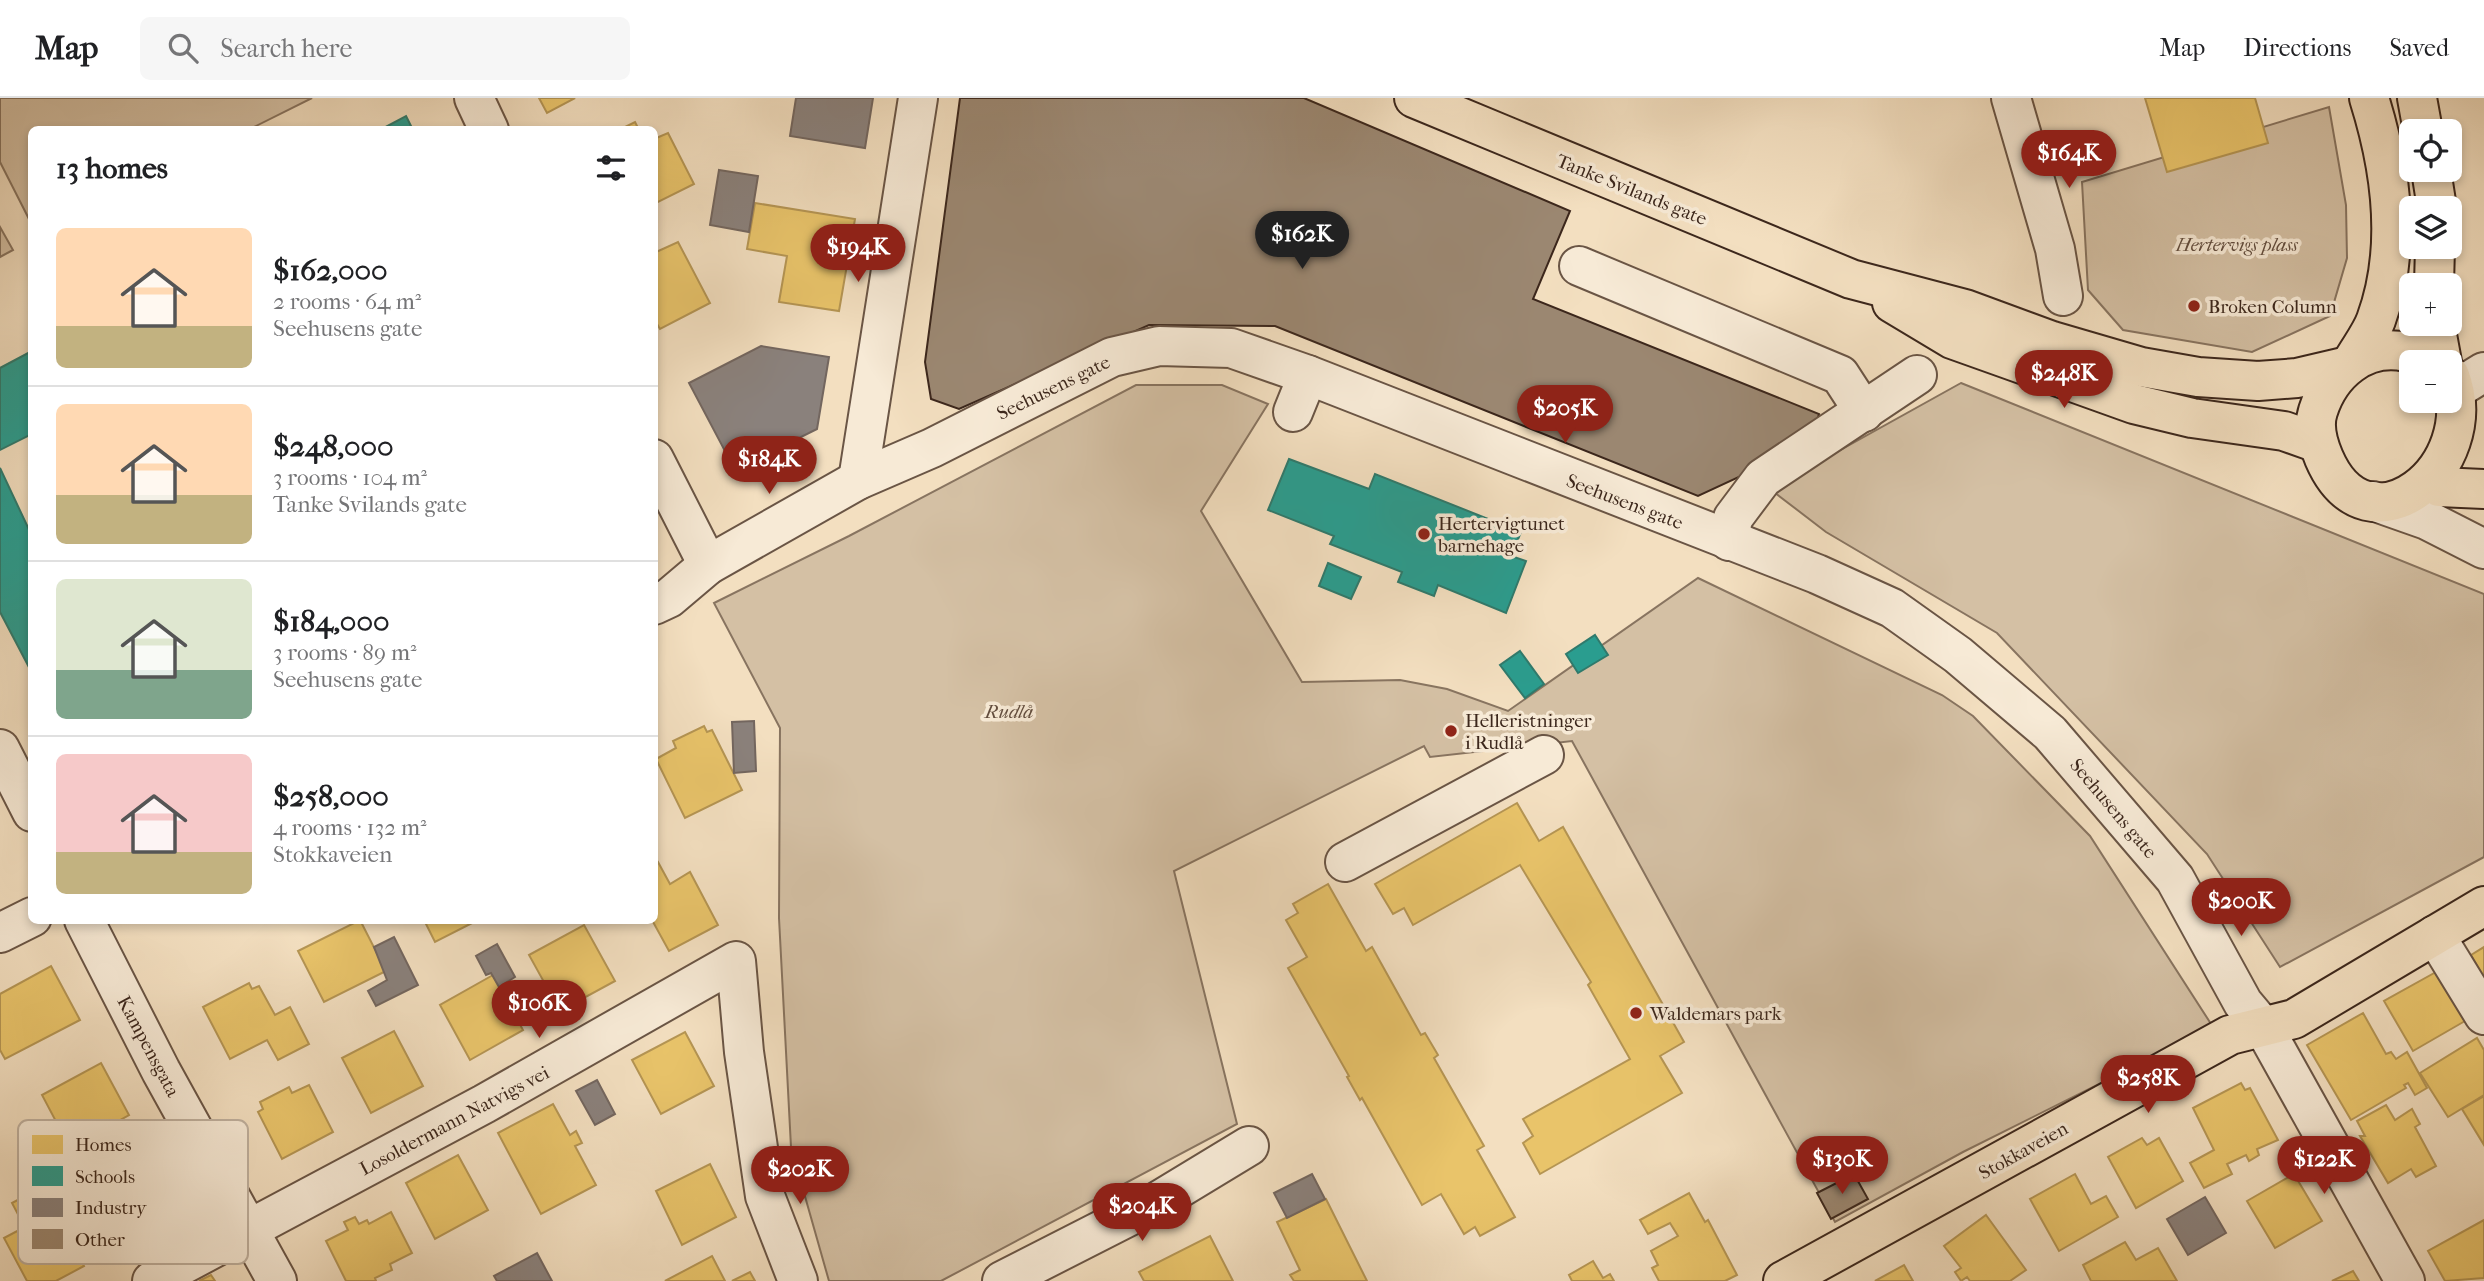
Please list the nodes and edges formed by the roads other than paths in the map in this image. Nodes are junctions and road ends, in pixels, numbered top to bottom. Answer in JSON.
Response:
{"nodes":[{"id":1,"x":474,"y":98,"type":"edge"},
{"id":2,"x":918,"y":98,"type":"edge"},
{"id":3,"x":1414,"y":98,"type":"edge"},
{"id":4,"x":2011,"y":98,"type":"edge"},
{"id":5,"x":2369,"y":98,"type":"edge"},
{"id":6,"x":2417,"y":98,"type":"edge"},
{"id":7,"x":2421,"y":119,"type":"edge"},
{"id":8,"x":487,"y":126,"type":"edge"},
{"id":9,"x":1579,"y":265,"type":"dead end"},
{"id":10,"x":1851,"y":279,"type":"junction"},
{"id":11,"x":2063,"y":296,"type":"dead end"},
{"id":12,"x":2440,"y":336,"type":"edge"},
{"id":13,"x":2399,"y":352,"type":"edge"},
{"id":14,"x":2348,"y":364,"type":"junction"},
{"id":15,"x":1308,"y":375,"type":"junction"},
{"id":16,"x":1917,"y":375,"type":"dead end"},
{"id":17,"x":2464,"y":391,"type":"edge"},
{"id":18,"x":1293,"y":412,"type":"dead end"},
{"id":19,"x":1864,"y":412,"type":"junction"},
{"id":20,"x":2318,"y":443,"type":"junction"},
{"id":21,"x":658,"y":466,"type":"edge"},
{"id":22,"x":858,"y":480,"type":"junction"},
{"id":23,"x":2440,"y":487,"type":"junction"},
{"id":24,"x":2484,"y":489,"type":"edge"},
{"id":25,"x":2374,"y":500,"type":"junction"},
{"id":26,"x":1728,"y":541,"type":"junction"},
{"id":27,"x":2484,"y":549,"type":"edge"},
{"id":28,"x":708,"y":565,"type":"junction"},
{"id":29,"x":658,"y":603,"type":"edge"},
{"id":30,"x":0,"y":749,"type":"edge"},
{"id":31,"x":1544,"y":755,"type":"dead end"},
{"id":32,"x":28,"y":804,"type":"edge"},
{"id":33,"x":1345,"y":862,"type":"dead end"},
{"id":34,"x":2484,"y":906,"type":"edge"},
{"id":35,"x":28,"y":919,"type":"edge"},
{"id":36,"x":86,"y":924,"type":"edge"},
{"id":37,"x":0,"y":933,"type":"edge"},
{"id":38,"x":2435,"y":935,"type":"junction"},
{"id":39,"x":2484,"y":1015,"type":"edge"},
{"id":40,"x":2264,"y":1028,"type":"junction"},
{"id":41,"x":189,"y":1120,"type":"edge"},
{"id":42,"x":1249,"y":1146,"type":"dead end"},
{"id":43,"x":248,"y":1224,"type":"edge"},
{"id":44,"x":250,"y":1228,"type":"junction"},
{"id":45,"x":183,"y":1264,"type":"edge"},
{"id":46,"x":152,"y":1281,"type":"edge"},
{"id":47,"x":277,"y":1281,"type":"edge"},
{"id":48,"x":798,"y":1281,"type":"edge"},
{"id":49,"x":1002,"y":1281,"type":"edge"},
{"id":50,"x":1783,"y":1281,"type":"edge"},
{"id":51,"x":2405,"y":1281,"type":"edge"}],
"edges":[{"from":1,"to":8,"type":"street"},
{"from":2,"to":22,"type":"street"},
{"from":3,"to":10,"type":"main road","name":"Tanke Svilands gate"},
{"from":4,"to":11,"type":"street"},
{"from":5,"to":14,"type":"main road"},
{"from":6,"to":7,"type":"main road"},
{"from":9,"to":19,"type":"street"},
{"from":10,"to":14,"type":"main road","name":"Tanke Svilands gate"},
{"from":10,"to":20,"type":"main road","name":"Tanke Svilands gate"},
{"from":12,"to":17,"type":"main road"},
{"from":13,"to":14,"type":"main road","name":"Tanke Svilands gate"},
{"from":14,"to":20,"type":"main road"},
{"from":15,"to":18,"type":"street"},
{"from":15,"to":22,"type":"street","name":"Seehusens gate"},
{"from":15,"to":26,"type":"street","name":"Seehusens gate"},
{"from":16,"to":19,"type":"street"},
{"from":17,"to":23,"type":"main road"},
{"from":19,"to":26,"type":"street"},
{"from":20,"to":25,"type":"main road"},
{"from":21,"to":28,"type":"street"},
{"from":22,"to":28,"type":"street","name":"Seehusens gate"},
{"from":23,"to":24,"type":"main road"},
{"from":23,"to":25,"type":"main road"},
{"from":25,"to":27,"type":"street"},
{"from":26,"to":40,"type":"street","name":"Seehusens gate"},
{"from":28,"to":29,"type":"street","name":"Seehusens gate"},
{"from":30,"to":32,"type":"street"},
{"from":31,"to":33,"type":"street"},
{"from":34,"to":38,"type":"main road","name":"Stokkaveien"},
{"from":35,"to":37,"type":"street"},
{"from":36,"to":41,"type":"street","name":"Kampensgata"},
{"from":38,"to":39,"type":"street"},
{"from":38,"to":40,"type":"main road","name":"Stokkaveien"},
{"from":40,"to":50,"type":"main road","name":"Stokkaveien"},
{"from":40,"to":51,"type":"street","name":"Seehusens gate"},
{"from":42,"to":49,"type":"street"},
{"from":43,"to":44,"type":"street","name":"Kampensgata"},
{"from":44,"to":47,"type":"street","name":"Kampensgata"},
{"from":44,"to":48,"type":"street","name":"Losoldermann Natvigs vei"},
{"from":45,"to":46,"type":"street","name":"Losoldermann Natvigs vei"}]}
